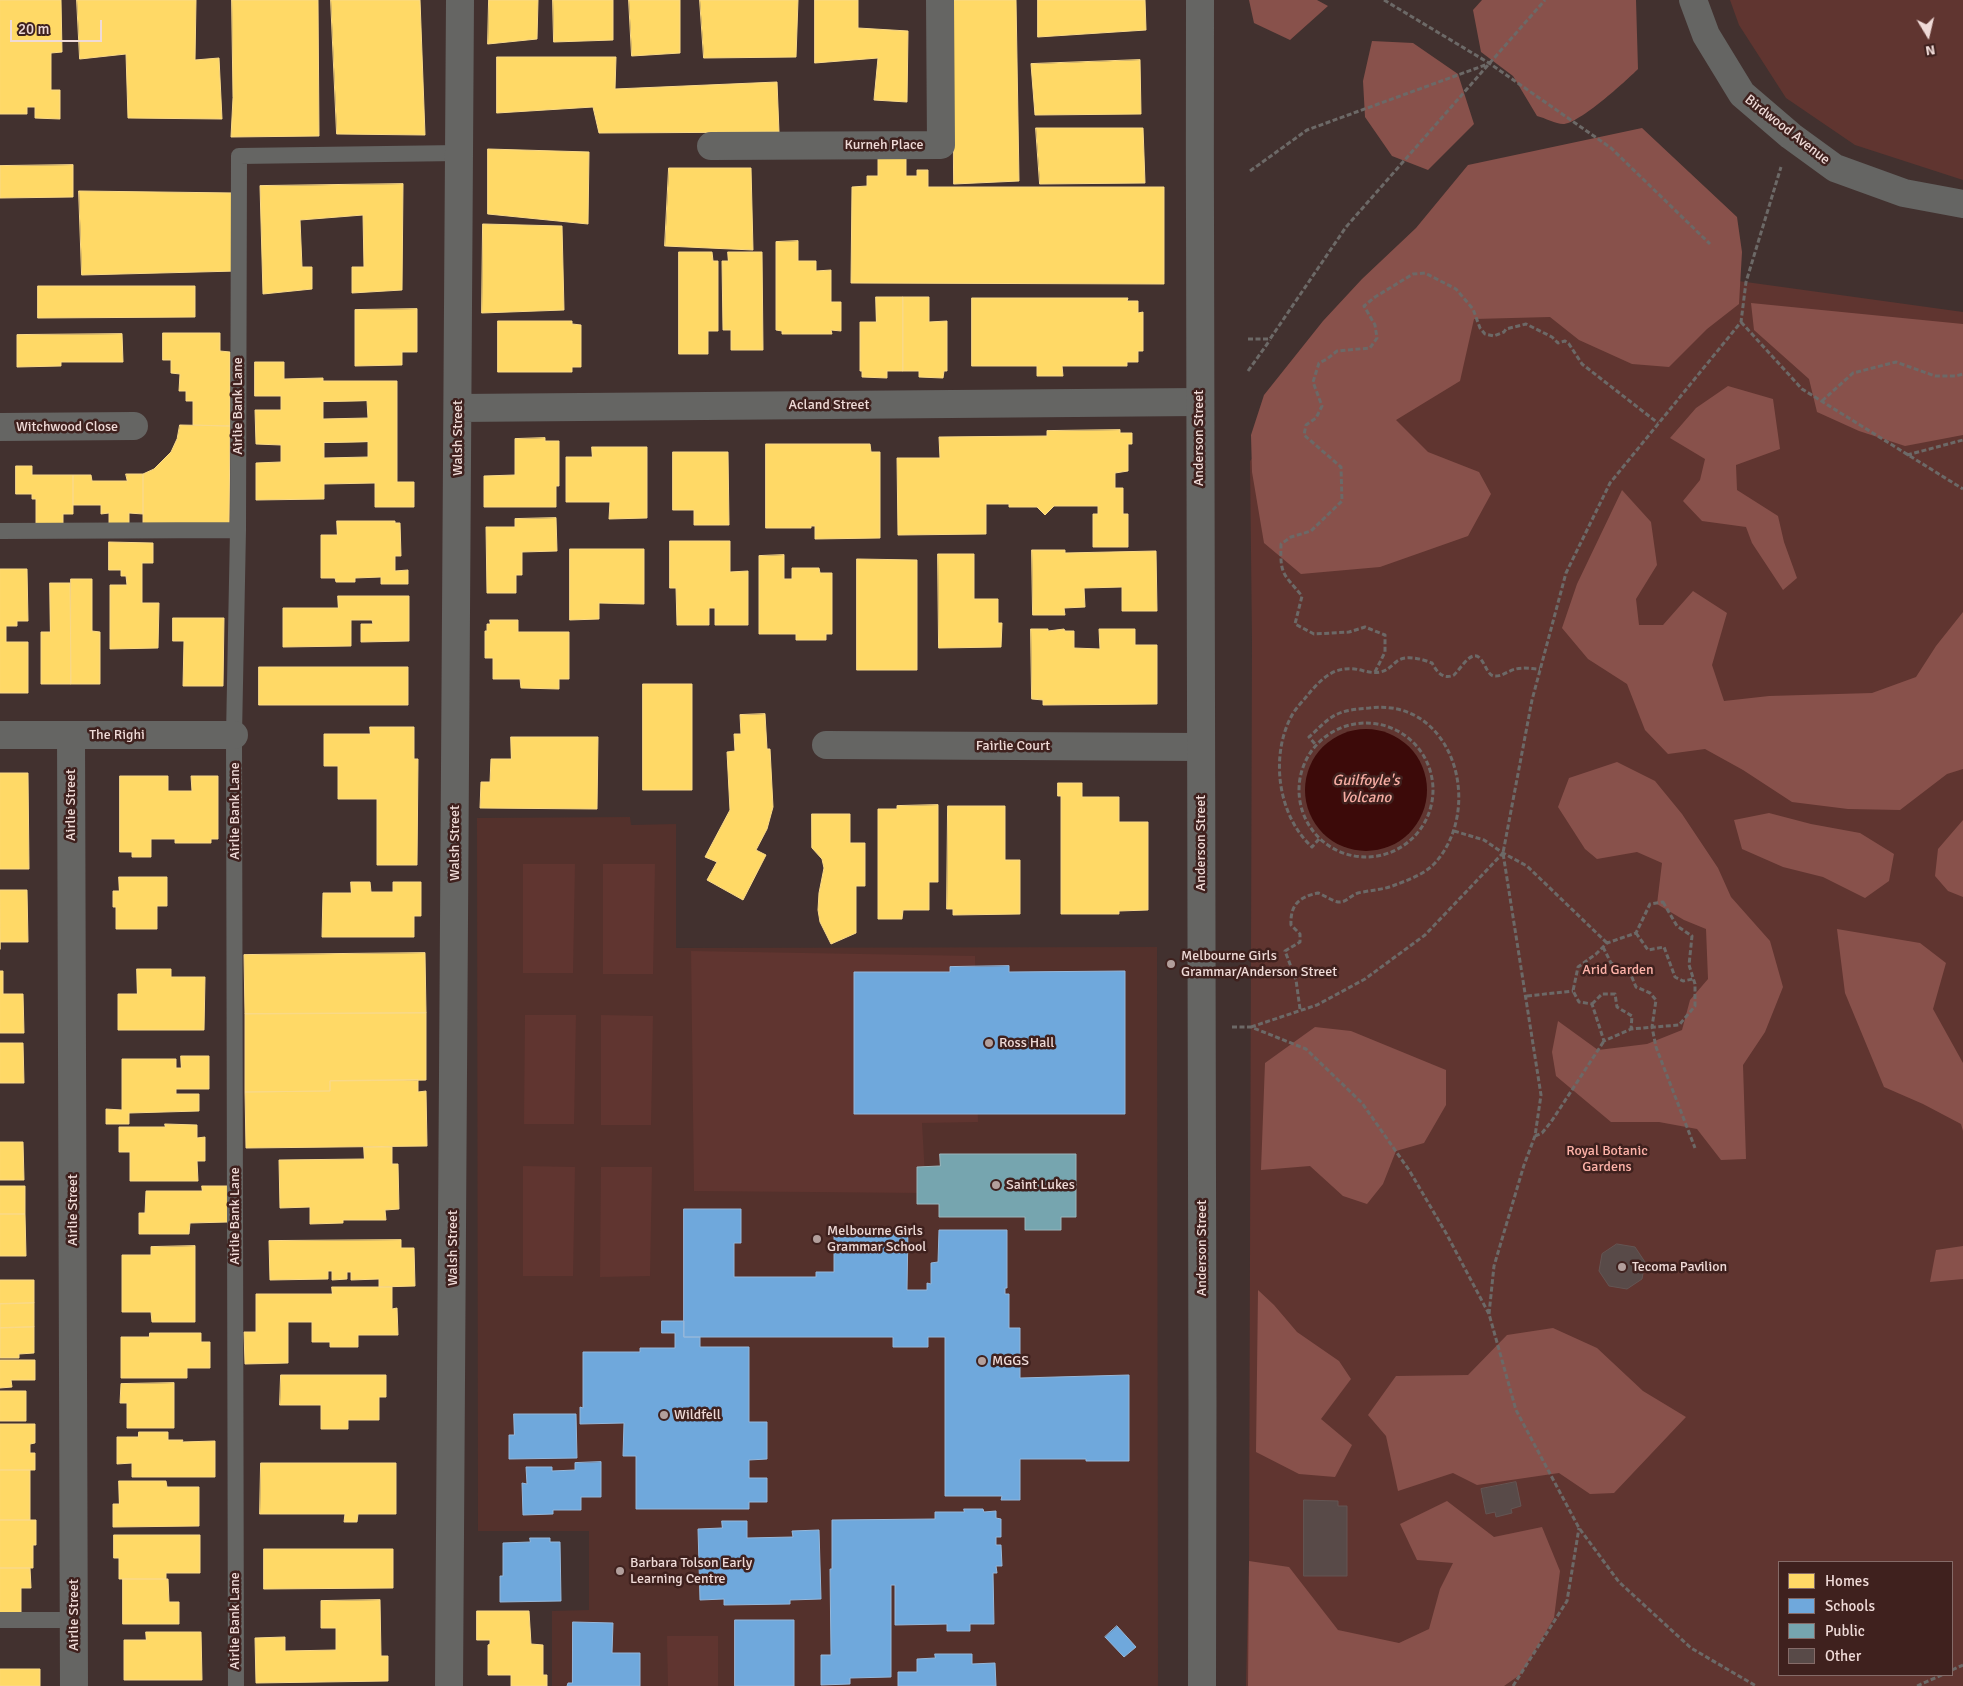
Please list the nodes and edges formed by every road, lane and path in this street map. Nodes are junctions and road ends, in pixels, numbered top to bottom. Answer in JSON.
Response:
{"nodes":[{"id":1,"x":460,"y":0,"type":"edge"},
{"id":2,"x":940,"y":0,"type":"edge"},
{"id":3,"x":1200,"y":0,"type":"edge"},
{"id":4,"x":1384,"y":0,"type":"edge"},
{"id":5,"x":1545,"y":0,"type":"edge"},
{"id":6,"x":1693,"y":0,"type":"edge"},
{"id":7,"x":1489,"y":64,"type":"junction"},
{"id":8,"x":1791,"y":136,"type":"junction"},
{"id":9,"x":711,"y":146,"type":"dead end"},
{"id":10,"x":459,"y":153,"type":"junction"},
{"id":11,"x":1250,"y":171,"type":"dead end"},
{"id":12,"x":1963,"y":204,"type":"edge"},
{"id":13,"x":1710,"y":244,"type":"dead end"},
{"id":14,"x":1741,"y":322,"type":"junction"},
{"id":15,"x":1248,"y":339,"type":"dead end"},
{"id":16,"x":1270,"y":339,"type":"junction"},
{"id":17,"x":1248,"y":371,"type":"dead end"},
{"id":18,"x":1963,"y":374,"type":"edge"},
{"id":19,"x":1822,"y":401,"type":"junction"},
{"id":20,"x":1199,"y":402,"type":"junction"},
{"id":21,"x":458,"y":408,"type":"junction"},
{"id":22,"x":1658,"y":423,"type":"junction"},
{"id":23,"x":134,"y":426,"type":"dead end"},
{"id":24,"x":0,"y":427,"type":"edge"},
{"id":25,"x":1963,"y":440,"type":"edge"},
{"id":26,"x":1907,"y":455,"type":"junction"},
{"id":27,"x":1963,"y":489,"type":"edge"},
{"id":28,"x":238,"y":530,"type":"junction"},
{"id":29,"x":0,"y":531,"type":"edge"},
{"id":30,"x":1540,"y":669,"type":"junction"},
{"id":31,"x":1374,"y":672,"type":"junction"},
{"id":32,"x":0,"y":735,"type":"edge"},
{"id":33,"x":71,"y":735,"type":"junction"},
{"id":34,"x":234,"y":735,"type":"junction"},
{"id":35,"x":826,"y":745,"type":"dead end"},
{"id":36,"x":1316,"y":745,"type":"junction"},
{"id":37,"x":1201,"y":747,"type":"junction"},
{"id":38,"x":1454,"y":831,"type":"junction"},
{"id":39,"x":1320,"y":840,"type":"junction"},
{"id":40,"x":1503,"y":853,"type":"junction"},
{"id":41,"x":1636,"y":932,"type":"junction"},
{"id":42,"x":1607,"y":943,"type":"junction"},
{"id":43,"x":1603,"y":947,"type":"junction"},
{"id":44,"x":1693,"y":979,"type":"junction"},
{"id":45,"x":1574,"y":991,"type":"junction"},
{"id":46,"x":1527,"y":996,"type":"junction"},
{"id":47,"x":1592,"y":1004,"type":"junction"},
{"id":48,"x":1300,"y":1009,"type":"junction"},
{"id":49,"x":1652,"y":1026,"type":"junction"},
{"id":50,"x":1203,"y":1027,"type":"junction"},
{"id":51,"x":1251,"y":1027,"type":"junction"},
{"id":52,"x":1631,"y":1029,"type":"junction"},
{"id":53,"x":1604,"y":1041,"type":"junction"},
{"id":54,"x":1535,"y":1136,"type":"junction"},
{"id":55,"x":1695,"y":1148,"type":"dead end"},
{"id":56,"x":1489,"y":1314,"type":"junction"},
{"id":57,"x":1579,"y":1528,"type":"junction"},
{"id":58,"x":0,"y":1620,"type":"edge"},
{"id":59,"x":74,"y":1620,"type":"junction"},
{"id":60,"x":1940,"y":1676,"type":"edge"},
{"id":61,"x":74,"y":1686,"type":"edge"},
{"id":62,"x":236,"y":1686,"type":"edge"},
{"id":63,"x":449,"y":1686,"type":"edge"},
{"id":64,"x":1202,"y":1686,"type":"edge"},
{"id":65,"x":1513,"y":1686,"type":"edge"},
{"id":66,"x":1756,"y":1686,"type":"edge"},
{"id":67,"x":1917,"y":1686,"type":"edge"}],
"edges":[{"from":1,"to":10,"type":"street","name":"Walsh Street"},
{"from":2,"to":9,"type":"street","name":"Kurneh Place"},
{"from":3,"to":20,"type":"street","name":"Anderson Street"},
{"from":4,"to":7,"type":"path"},
{"from":5,"to":7,"type":"path"},
{"from":6,"to":8,"type":"street","name":"Birdwood Avenue"},
{"from":7,"to":11,"type":"path"},
{"from":7,"to":13,"type":"path"},
{"from":7,"to":16,"type":"path"},
{"from":8,"to":12,"type":"street","name":"Birdwood Avenue"},
{"from":8,"to":14,"type":"path"},
{"from":10,"to":21,"type":"street","name":"Walsh Street"},
{"from":10,"to":28,"type":"lane","name":"Airlie Bank Lane"},
{"from":14,"to":19,"type":"path"},
{"from":14,"to":22,"type":"path"},
{"from":15,"to":16,"type":"path"},
{"from":16,"to":17,"type":"path"},
{"from":18,"to":19,"type":"path"},
{"from":19,"to":26,"type":"path"},
{"from":20,"to":21,"type":"street","name":"Acland Street"},
{"from":20,"to":37,"type":"street","name":"Anderson Street"},
{"from":21,"to":63,"type":"street","name":"Walsh Street"},
{"from":22,"to":30,"type":"path"},
{"from":22,"to":31,"type":"path"},
{"from":23,"to":24,"type":"street","name":"Witchwood Close"},
{"from":25,"to":26,"type":"path"},
{"from":26,"to":27,"type":"path"},
{"from":28,"to":29,"type":"lane"},
{"from":28,"to":34,"type":"lane","name":"Airlie Bank Lane"},
{"from":30,"to":31,"type":"path"},
{"from":30,"to":40,"type":"path"},
{"from":31,"to":39,"type":"path"},
{"from":32,"to":33,"type":"street","name":"The Righi"},
{"from":33,"to":34,"type":"street","name":"The Righi"},
{"from":33,"to":59,"type":"street","name":"Airlie Street"},
{"from":34,"to":62,"type":"lane","name":"Airlie Bank Lane"},
{"from":35,"to":37,"type":"street","name":"Fairlie Court"},
{"from":36,"to":38,"type":"path"},
{"from":36,"to":39,"type":"path"},
{"from":36,"to":39,"type":"path"},
{"from":37,"to":50,"type":"street","name":"Anderson Street"},
{"from":38,"to":40,"type":"path"},
{"from":38,"to":48,"type":"path"},
{"from":40,"to":42,"type":"path"},
{"from":40,"to":46,"type":"path"},
{"from":40,"to":48,"type":"path"},
{"from":41,"to":42,"type":"path"},
{"from":41,"to":44,"type":"path"},
{"from":41,"to":44,"type":"path"},
{"from":42,"to":43,"type":"path"},
{"from":43,"to":45,"type":"path"},
{"from":43,"to":49,"type":"path"},
{"from":44,"to":49,"type":"path"},
{"from":45,"to":46,"type":"path"},
{"from":45,"to":47,"type":"path"},
{"from":46,"to":54,"type":"path"},
{"from":47,"to":52,"type":"path"},
{"from":47,"to":53,"type":"path"},
{"from":48,"to":51,"type":"path"},
{"from":49,"to":52,"type":"path"},
{"from":49,"to":55,"type":"path"},
{"from":50,"to":51,"type":"path"},
{"from":50,"to":64,"type":"street","name":"Anderson Street"},
{"from":51,"to":56,"type":"path"},
{"from":52,"to":53,"type":"path"},
{"from":53,"to":54,"type":"path"},
{"from":54,"to":56,"type":"path"},
{"from":56,"to":57,"type":"path"},
{"from":57,"to":65,"type":"path"},
{"from":57,"to":66,"type":"path"},
{"from":58,"to":59,"type":"lane"},
{"from":59,"to":61,"type":"street","name":"Airlie Street"},
{"from":60,"to":67,"type":"path"}]}
